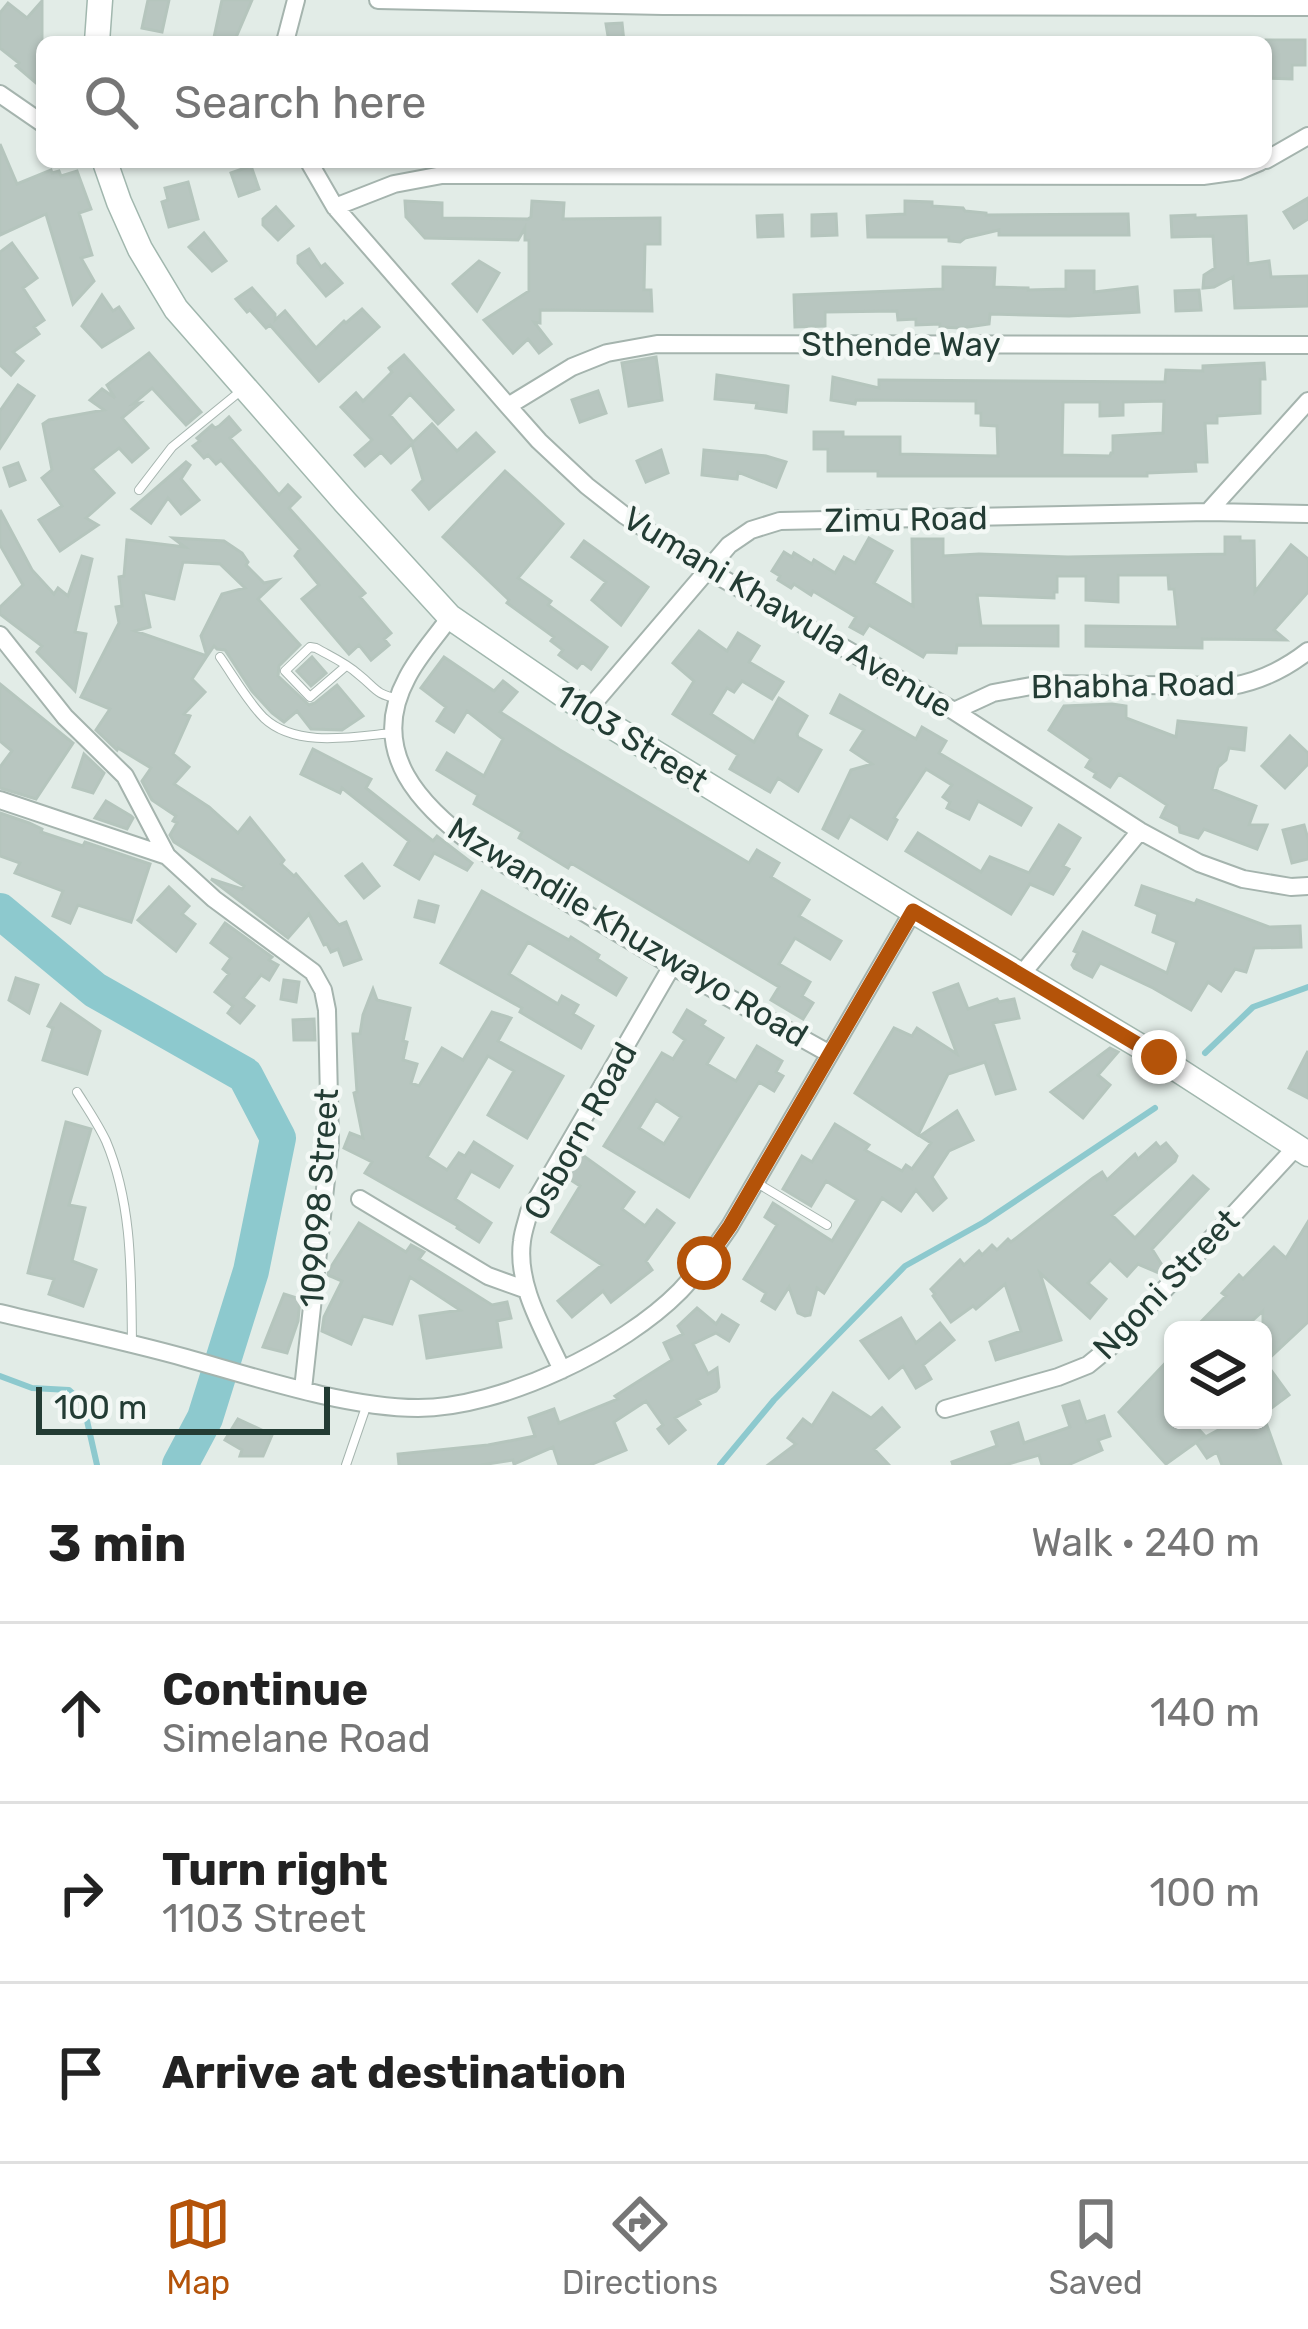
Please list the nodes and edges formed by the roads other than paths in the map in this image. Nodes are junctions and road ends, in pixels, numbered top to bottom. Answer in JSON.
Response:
{"nodes":[{"id":1,"x":100,"y":0,"type":"edge"},
{"id":2,"x":296,"y":0,"type":"edge"},
{"id":3,"x":378,"y":0,"type":"edge"},
{"id":4,"x":1308,"y":8,"type":"edge"},
{"id":5,"x":97,"y":36,"type":"edge"},
{"id":6,"x":287,"y":36,"type":"edge"},
{"id":7,"x":0,"y":94,"type":"edge"},
{"id":8,"x":36,"y":119,"type":"edge"},
{"id":9,"x":1308,"y":136,"type":"edge"},
{"id":10,"x":1272,"y":156,"type":"edge"},
{"id":11,"x":107,"y":168,"type":"edge"},
{"id":12,"x":312,"y":168,"type":"edge"},
{"id":13,"x":1246,"y":168,"type":"edge"},
{"id":14,"x":334,"y":207,"type":"junction"},
{"id":15,"x":1308,"y":345,"type":"edge"},
{"id":16,"x":244,"y":388,"type":"junction"},
{"id":17,"x":1308,"y":401,"type":"edge"},
{"id":18,"x":508,"y":406,"type":"junction"},
{"id":19,"x":140,"y":490,"type":"dead end"},
{"id":20,"x":1208,"y":512,"type":"junction"},
{"id":21,"x":1308,"y":514,"type":"edge"},
{"id":22,"x":706,"y":569,"type":"junction"},
{"id":23,"x":450,"y":617,"type":"junction"},
{"id":24,"x":0,"y":634,"type":"edge"},
{"id":25,"x":1308,"y":651,"type":"edge"},
{"id":26,"x":220,"y":657,"type":"dead end"},
{"id":27,"x":346,"y":666,"type":"junction"},
{"id":28,"x":399,"y":699,"type":"junction"},
{"id":29,"x":587,"y":711,"type":"junction"},
{"id":30,"x":954,"y":711,"type":"junction"},
{"id":31,"x":394,"y":732,"type":"junction"},
{"id":32,"x":0,"y":800,"type":"edge"},
{"id":33,"x":1140,"y":831,"type":"junction"},
{"id":34,"x":167,"y":856,"type":"junction"},
{"id":35,"x":1308,"y":886,"type":"edge"},
{"id":36,"x":913,"y":911,"type":"junction"},
{"id":37,"x":672,"y":966,"type":"junction"},
{"id":38,"x":1021,"y":975,"type":"junction"},
{"id":39,"x":830,"y":1054,"type":"junction"},
{"id":40,"x":77,"y":1092,"type":"dead end"},
{"id":41,"x":1302,"y":1150,"type":"edge"},
{"id":42,"x":756,"y":1182,"type":"junction"},
{"id":43,"x":360,"y":1199,"type":"dead end"},
{"id":44,"x":826,"y":1225,"type":"dead end"},
{"id":45,"x":526,"y":1290,"type":"junction"},
{"id":46,"x":0,"y":1313,"type":"edge"},
{"id":47,"x":132,"y":1345,"type":"junction"},
{"id":48,"x":562,"y":1370,"type":"junction"},
{"id":49,"x":303,"y":1389,"type":"junction"},
{"id":50,"x":367,"y":1402,"type":"junction"},
{"id":51,"x":945,"y":1409,"type":"dead end"},
{"id":52,"x":346,"y":1465,"type":"edge"}],
"edges":[{"from":1,"to":5,"type":"street"},
{"from":2,"to":6,"type":"street"},
{"from":3,"to":4,"type":"street"},
{"from":7,"to":8,"type":"street"},
{"from":9,"to":10,"type":"street"},
{"from":11,"to":16,"type":"street","name":"1103 Street"},
{"from":12,"to":14,"type":"street","name":"Vumani Khawula Avenue"},
{"from":13,"to":14,"type":"street"},
{"from":14,"to":18,"type":"street","name":"Vumani Khawula Avenue"},
{"from":15,"to":18,"type":"street","name":"Sthende Way"},
{"from":16,"to":19,"type":"lane"},
{"from":16,"to":23,"type":"street","name":"1103 Street"},
{"from":17,"to":20,"type":"street"},
{"from":18,"to":22,"type":"street","name":"Vumani Khawula Avenue"},
{"from":20,"to":21,"type":"street","name":"Zimu Road"},
{"from":20,"to":22,"type":"street","name":"Zimu Road"},
{"from":22,"to":29,"type":"street","name":"Zimu Road"},
{"from":22,"to":30,"type":"street","name":"Vumani Khawula Avenue"},
{"from":23,"to":28,"type":"street","name":"Mzwandile Khuzwayo Road"},
{"from":23,"to":29,"type":"street","name":"1103 Street"},
{"from":24,"to":34,"type":"street","name":"109098 Street"},
{"from":25,"to":30,"type":"street","name":"Bhabha Road"},
{"from":26,"to":31,"type":"lane"},
{"from":27,"to":27,"type":"lane"},
{"from":27,"to":28,"type":"lane"},
{"from":28,"to":31,"type":"street","name":"Mzwandile Khuzwayo Road"},
{"from":29,"to":36,"type":"street","name":"1103 Street"},
{"from":30,"to":33,"type":"street","name":"Vumani Khawula Avenue"},
{"from":31,"to":37,"type":"street","name":"Mzwandile Khuzwayo Road"},
{"from":32,"to":34,"type":"street"},
{"from":33,"to":35,"type":"street","name":"Vumani Khawula Avenue"},
{"from":33,"to":38,"type":"street"},
{"from":34,"to":49,"type":"street","name":"109098 Street"},
{"from":36,"to":38,"type":"street","name":"1103 Street"},
{"from":36,"to":39,"type":"street"},
{"from":37,"to":39,"type":"street","name":"Mzwandile Khuzwayo Road"},
{"from":37,"to":45,"type":"street","name":"Osborn Road"},
{"from":38,"to":41,"type":"street","name":"1103 Street"},
{"from":39,"to":42,"type":"street"},
{"from":40,"to":47,"type":"lane"},
{"from":41,"to":51,"type":"street","name":"Ngoni Street"},
{"from":42,"to":44,"type":"lane"},
{"from":42,"to":48,"type":"street"},
{"from":43,"to":45,"type":"street"},
{"from":45,"to":48,"type":"street","name":"Osborn Road"},
{"from":46,"to":47,"type":"street"},
{"from":47,"to":49,"type":"street"},
{"from":48,"to":50,"type":"street"},
{"from":49,"to":50,"type":"street"},
{"from":50,"to":52,"type":"lane"}]}
